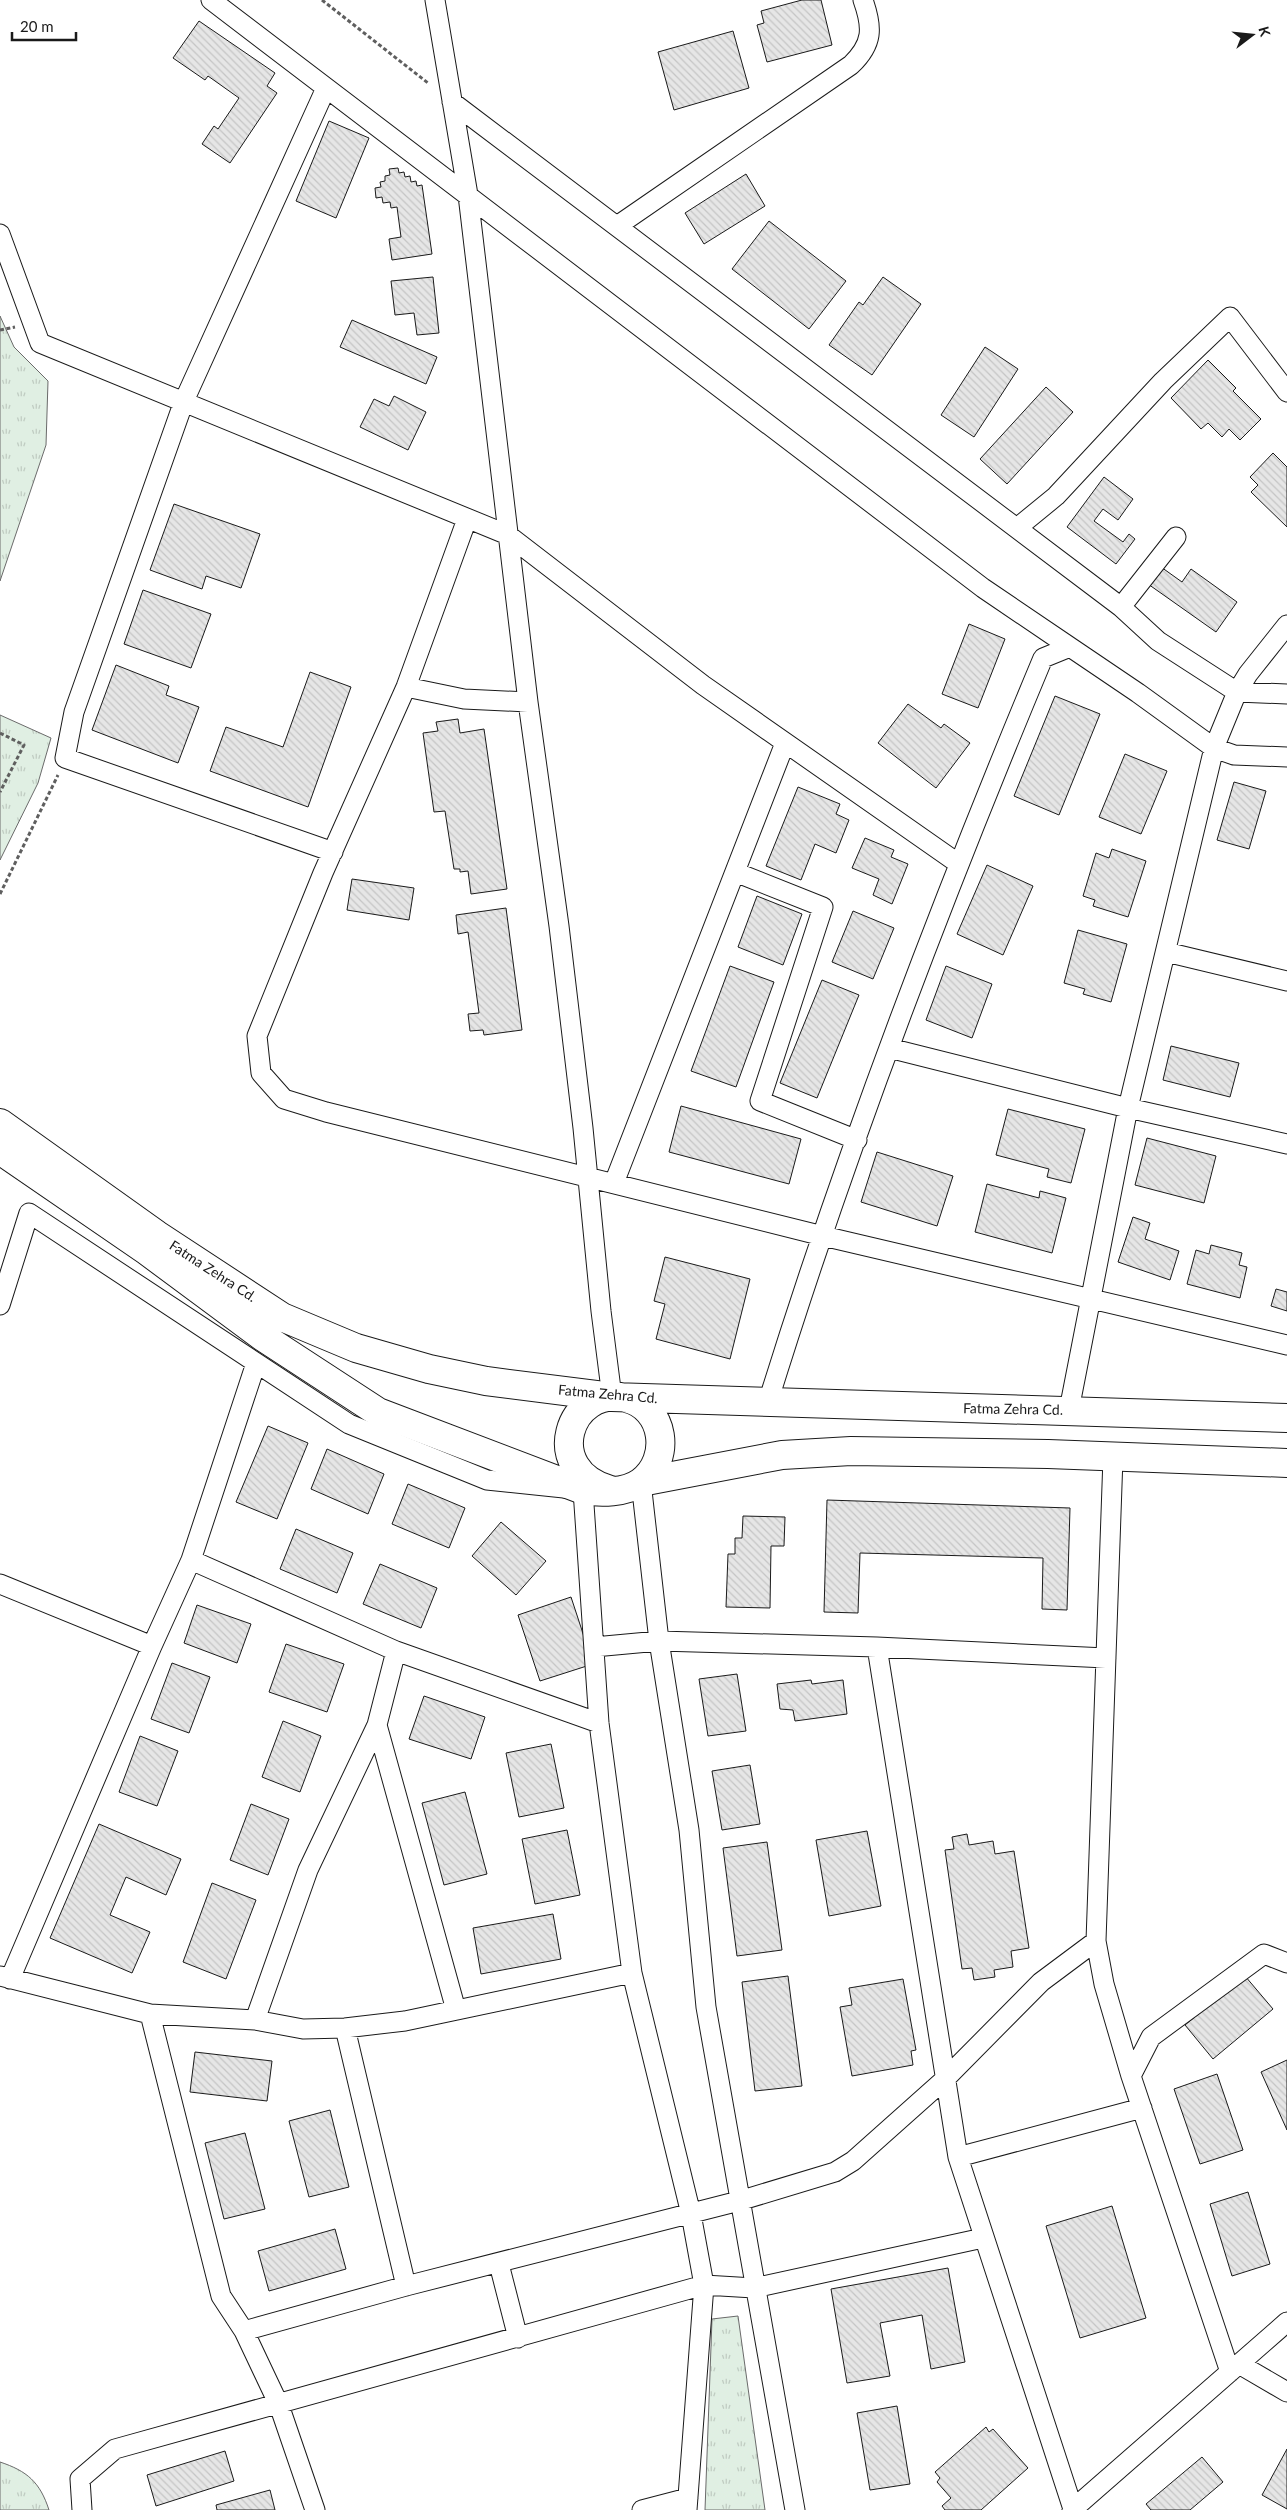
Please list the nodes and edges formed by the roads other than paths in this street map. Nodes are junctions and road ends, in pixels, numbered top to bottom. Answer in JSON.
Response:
{"nodes":[{"id":1,"x":211,"y":0,"type":"edge"},
{"id":2,"x":435,"y":0,"type":"edge"},
{"id":3,"x":863,"y":0,"type":"edge"},
{"id":4,"x":326,"y":88,"type":"junction"},
{"id":5,"x":452,"y":102,"type":"junction"},
{"id":6,"x":468,"y":195,"type":"junction"},
{"id":7,"x":617,"y":226,"type":"junction"},
{"id":8,"x":0,"y":234,"type":"edge"},
{"id":9,"x":1287,"y":392,"type":"edge"},
{"id":10,"x":184,"y":401,"type":"junction"},
{"id":11,"x":467,"y":519,"type":"junction"},
{"id":12,"x":1017,"y":528,"type":"junction"},
{"id":13,"x":508,"y":535,"type":"junction"},
{"id":14,"x":1176,"y":537,"type":"dead end"},
{"id":15,"x":1121,"y":607,"type":"junction"},
{"id":16,"x":1287,"y":625,"type":"edge"},
{"id":17,"x":1070,"y":647,"type":"junction"},
{"id":18,"x":406,"y":687,"type":"junction"},
{"id":19,"x":1237,"y":692,"type":"junction"},
{"id":20,"x":1287,"y":694,"type":"edge"},
{"id":21,"x":528,"y":702,"type":"junction"},
{"id":22,"x":785,"y":743,"type":"junction"},
{"id":23,"x":1214,"y":748,"type":"junction"},
{"id":24,"x":1287,"y":757,"type":"edge"},
{"id":25,"x":333,"y":852,"type":"junction"},
{"id":26,"x":959,"y":864,"type":"junction"},
{"id":27,"x":735,"y":872,"type":"junction"},
{"id":28,"x":1166,"y":952,"type":"junction"},
{"id":29,"x":1287,"y":981,"type":"edge"},
{"id":30,"x":889,"y":1048,"type":"junction"},
{"id":31,"x":1128,"y":1108,"type":"junction"},
{"id":32,"x":0,"y":1123,"type":"edge"},
{"id":33,"x":857,"y":1140,"type":"junction"},
{"id":34,"x":1287,"y":1144,"type":"edge"},
{"id":35,"x":0,"y":1150,"type":"edge"},
{"id":36,"x":587,"y":1176,"type":"junction"},
{"id":37,"x":614,"y":1183,"type":"junction"},
{"id":38,"x":823,"y":1236,"type":"junction"},
{"id":39,"x":152,"y":1243,"type":"junction"},
{"id":40,"x":1089,"y":1300,"type":"junction"},
{"id":41,"x":0,"y":1305,"type":"edge"},
{"id":42,"x":1287,"y":1345,"type":"edge"},
{"id":43,"x":256,"y":1363,"type":"junction"},
{"id":44,"x":612,"y":1396,"type":"junction"},
{"id":45,"x":768,"y":1402,"type":"junction"},
{"id":46,"x":1069,"y":1410,"type":"junction"},
{"id":47,"x":1287,"y":1418,"type":"edge"},
{"id":48,"x":1113,"y":1457,"type":"junction"},
{"id":49,"x":1287,"y":1463,"type":"edge"},
{"id":50,"x":641,"y":1482,"type":"junction"},
{"id":51,"x":583,"y":1490,"type":"junction"},
{"id":52,"x":610,"y":1490,"type":"junction"},
{"id":53,"x":191,"y":1560,"type":"junction"},
{"id":54,"x":0,"y":1584,"type":"edge"},
{"id":55,"x":659,"y":1641,"type":"junction"},
{"id":56,"x":152,"y":1646,"type":"junction"},
{"id":57,"x":594,"y":1647,"type":"junction"},
{"id":58,"x":877,"y":1647,"type":"junction"},
{"id":59,"x":396,"y":1651,"type":"junction"},
{"id":60,"x":1106,"y":1658,"type":"junction"},
{"id":61,"x":599,"y":1723,"type":"junction"},
{"id":62,"x":377,"y":1725,"type":"junction"},
{"id":63,"x":1096,"y":1941,"type":"junction"},
{"id":64,"x":1287,"y":1964,"type":"edge"},
{"id":65,"x":632,"y":1973,"type":"junction"},
{"id":66,"x":5,"y":1977,"type":"edge"},
{"id":67,"x":456,"y":2010,"type":"junction"},
{"id":68,"x":150,"y":2014,"type":"junction"},
{"id":69,"x":255,"y":2020,"type":"junction"},
{"id":70,"x":345,"y":2028,"type":"junction"},
{"id":71,"x":1131,"y":2076,"type":"junction"},
{"id":72,"x":945,"y":2079,"type":"junction"},
{"id":73,"x":1142,"y":2108,"type":"junction"},
{"id":74,"x":958,"y":2157,"type":"junction"},
{"id":75,"x":739,"y":2202,"type":"junction"},
{"id":76,"x":690,"y":2214,"type":"junction"},
{"id":77,"x":983,"y":2238,"type":"junction"},
{"id":78,"x":499,"y":2264,"type":"junction"},
{"id":79,"x":704,"y":2285,"type":"junction"},
{"id":80,"x":406,"y":2286,"type":"junction"},
{"id":81,"x":754,"y":2288,"type":"junction"},
{"id":82,"x":1287,"y":2322,"type":"edge"},
{"id":83,"x":244,"y":2331,"type":"junction"},
{"id":84,"x":518,"y":2338,"type":"junction"},
{"id":85,"x":1234,"y":2368,"type":"junction"},
{"id":86,"x":1287,"y":2392,"type":"edge"},
{"id":87,"x":279,"y":2405,"type":"junction"},
{"id":88,"x":688,"y":2504,"type":"edge"},
{"id":89,"x":82,"y":2510,"type":"edge"},
{"id":90,"x":315,"y":2510,"type":"edge"},
{"id":91,"x":642,"y":2510,"type":"edge"},
{"id":92,"x":794,"y":2510,"type":"edge"},
{"id":93,"x":1072,"y":2510,"type":"edge"}],
"edges":[{"from":1,"to":4,"type":"street"},
{"from":2,"to":5,"type":"street"},
{"from":3,"to":7,"type":"street"},
{"from":4,"to":6,"type":"street"},
{"from":4,"to":10,"type":"street"},
{"from":5,"to":6,"type":"street"},
{"from":5,"to":7,"type":"street"},
{"from":6,"to":13,"type":"street"},
{"from":6,"to":17,"type":"street"},
{"from":7,"to":12,"type":"street"},
{"from":8,"to":10,"type":"street"},
{"from":9,"to":12,"type":"street"},
{"from":10,"to":11,"type":"street"},
{"from":10,"to":25,"type":"street"},
{"from":11,"to":13,"type":"street"},
{"from":11,"to":18,"type":"street"},
{"from":12,"to":15,"type":"street"},
{"from":13,"to":21,"type":"street"},
{"from":13,"to":22,"type":"street"},
{"from":14,"to":15,"type":"street"},
{"from":15,"to":19,"type":"street"},
{"from":16,"to":19,"type":"street"},
{"from":17,"to":23,"type":"street"},
{"from":17,"to":26,"type":"street"},
{"from":18,"to":21,"type":"street"},
{"from":18,"to":25,"type":"street"},
{"from":19,"to":20,"type":"street"},
{"from":19,"to":23,"type":"street"},
{"from":21,"to":36,"type":"street"},
{"from":22,"to":26,"type":"street"},
{"from":22,"to":27,"type":"street"},
{"from":23,"to":24,"type":"street"},
{"from":23,"to":28,"type":"street"},
{"from":25,"to":36,"type":"street"},
{"from":26,"to":30,"type":"street"},
{"from":27,"to":33,"type":"street"},
{"from":27,"to":37,"type":"street"},
{"from":28,"to":29,"type":"street"},
{"from":28,"to":31,"type":"street"},
{"from":30,"to":31,"type":"street"},
{"from":30,"to":33,"type":"street"},
{"from":31,"to":34,"type":"street"},
{"from":31,"to":40,"type":"street"},
{"from":32,"to":39,"type":"main road","name":"Fatma Zehra Cd."},
{"from":33,"to":38,"type":"street"},
{"from":35,"to":39,"type":"main road","name":"Fatma Zehra Cd."},
{"from":36,"to":37,"type":"street"},
{"from":36,"to":44,"type":"street"},
{"from":37,"to":38,"type":"street"},
{"from":38,"to":40,"type":"street"},
{"from":38,"to":45,"type":"street"},
{"from":39,"to":44,"type":"main road","name":"Fatma Zehra Cd."},
{"from":39,"to":51,"type":"main road","name":"Fatma Zehra Cd."},
{"from":40,"to":42,"type":"street"},
{"from":40,"to":46,"type":"street"},
{"from":41,"to":43,"type":"street"},
{"from":43,"to":51,"type":"street"},
{"from":43,"to":53,"type":"street"},
{"from":44,"to":45,"type":"main road","name":"Fatma Zehra Cd."},
{"from":44,"to":50,"type":"main road"},
{"from":44,"to":52,"type":"main road"},
{"from":45,"to":46,"type":"main road","name":"Fatma Zehra Cd."},
{"from":46,"to":47,"type":"main road","name":"Fatma Zehra Cd."},
{"from":48,"to":49,"type":"main road"},
{"from":48,"to":50,"type":"main road"},
{"from":48,"to":60,"type":"street"},
{"from":50,"to":52,"type":"main road"},
{"from":50,"to":55,"type":"street"},
{"from":51,"to":52,"type":"main road","name":"Fatma Zehra Cd."},
{"from":51,"to":57,"type":"street"},
{"from":53,"to":56,"type":"street"},
{"from":53,"to":59,"type":"street"},
{"from":54,"to":56,"type":"street"},
{"from":55,"to":57,"type":"street"},
{"from":55,"to":58,"type":"street"},
{"from":55,"to":75,"type":"street"},
{"from":56,"to":66,"type":"street"},
{"from":57,"to":61,"type":"street"},
{"from":58,"to":60,"type":"street"},
{"from":58,"to":72,"type":"street"},
{"from":59,"to":61,"type":"street"},
{"from":59,"to":62,"type":"street"},
{"from":60,"to":63,"type":"street"},
{"from":61,"to":65,"type":"street"},
{"from":62,"to":67,"type":"street"},
{"from":62,"to":69,"type":"street"},
{"from":63,"to":71,"type":"street"},
{"from":63,"to":72,"type":"street"},
{"from":64,"to":71,"type":"street"},
{"from":65,"to":67,"type":"street"},
{"from":65,"to":76,"type":"street"},
{"from":66,"to":68,"type":"street"},
{"from":67,"to":70,"type":"street"},
{"from":68,"to":69,"type":"street"},
{"from":68,"to":83,"type":"street"},
{"from":69,"to":70,"type":"street"},
{"from":70,"to":80,"type":"street"},
{"from":71,"to":73,"type":"street"},
{"from":72,"to":74,"type":"street"},
{"from":72,"to":75,"type":"street"},
{"from":73,"to":74,"type":"street"},
{"from":73,"to":85,"type":"street"},
{"from":74,"to":77,"type":"street"},
{"from":75,"to":76,"type":"street"},
{"from":75,"to":81,"type":"street"},
{"from":76,"to":78,"type":"street"},
{"from":76,"to":79,"type":"street"},
{"from":77,"to":81,"type":"street"},
{"from":77,"to":93,"type":"street"},
{"from":78,"to":80,"type":"street"},
{"from":78,"to":84,"type":"street"},
{"from":79,"to":81,"type":"street"},
{"from":79,"to":84,"type":"street"},
{"from":79,"to":88,"type":"street"},
{"from":80,"to":83,"type":"street"},
{"from":81,"to":92,"type":"street"},
{"from":82,"to":85,"type":"street"},
{"from":83,"to":87,"type":"street"},
{"from":84,"to":87,"type":"street"},
{"from":85,"to":86,"type":"street"},
{"from":85,"to":93,"type":"street"},
{"from":87,"to":89,"type":"street"},
{"from":87,"to":90,"type":"street"},
{"from":88,"to":91,"type":"street"}]}
